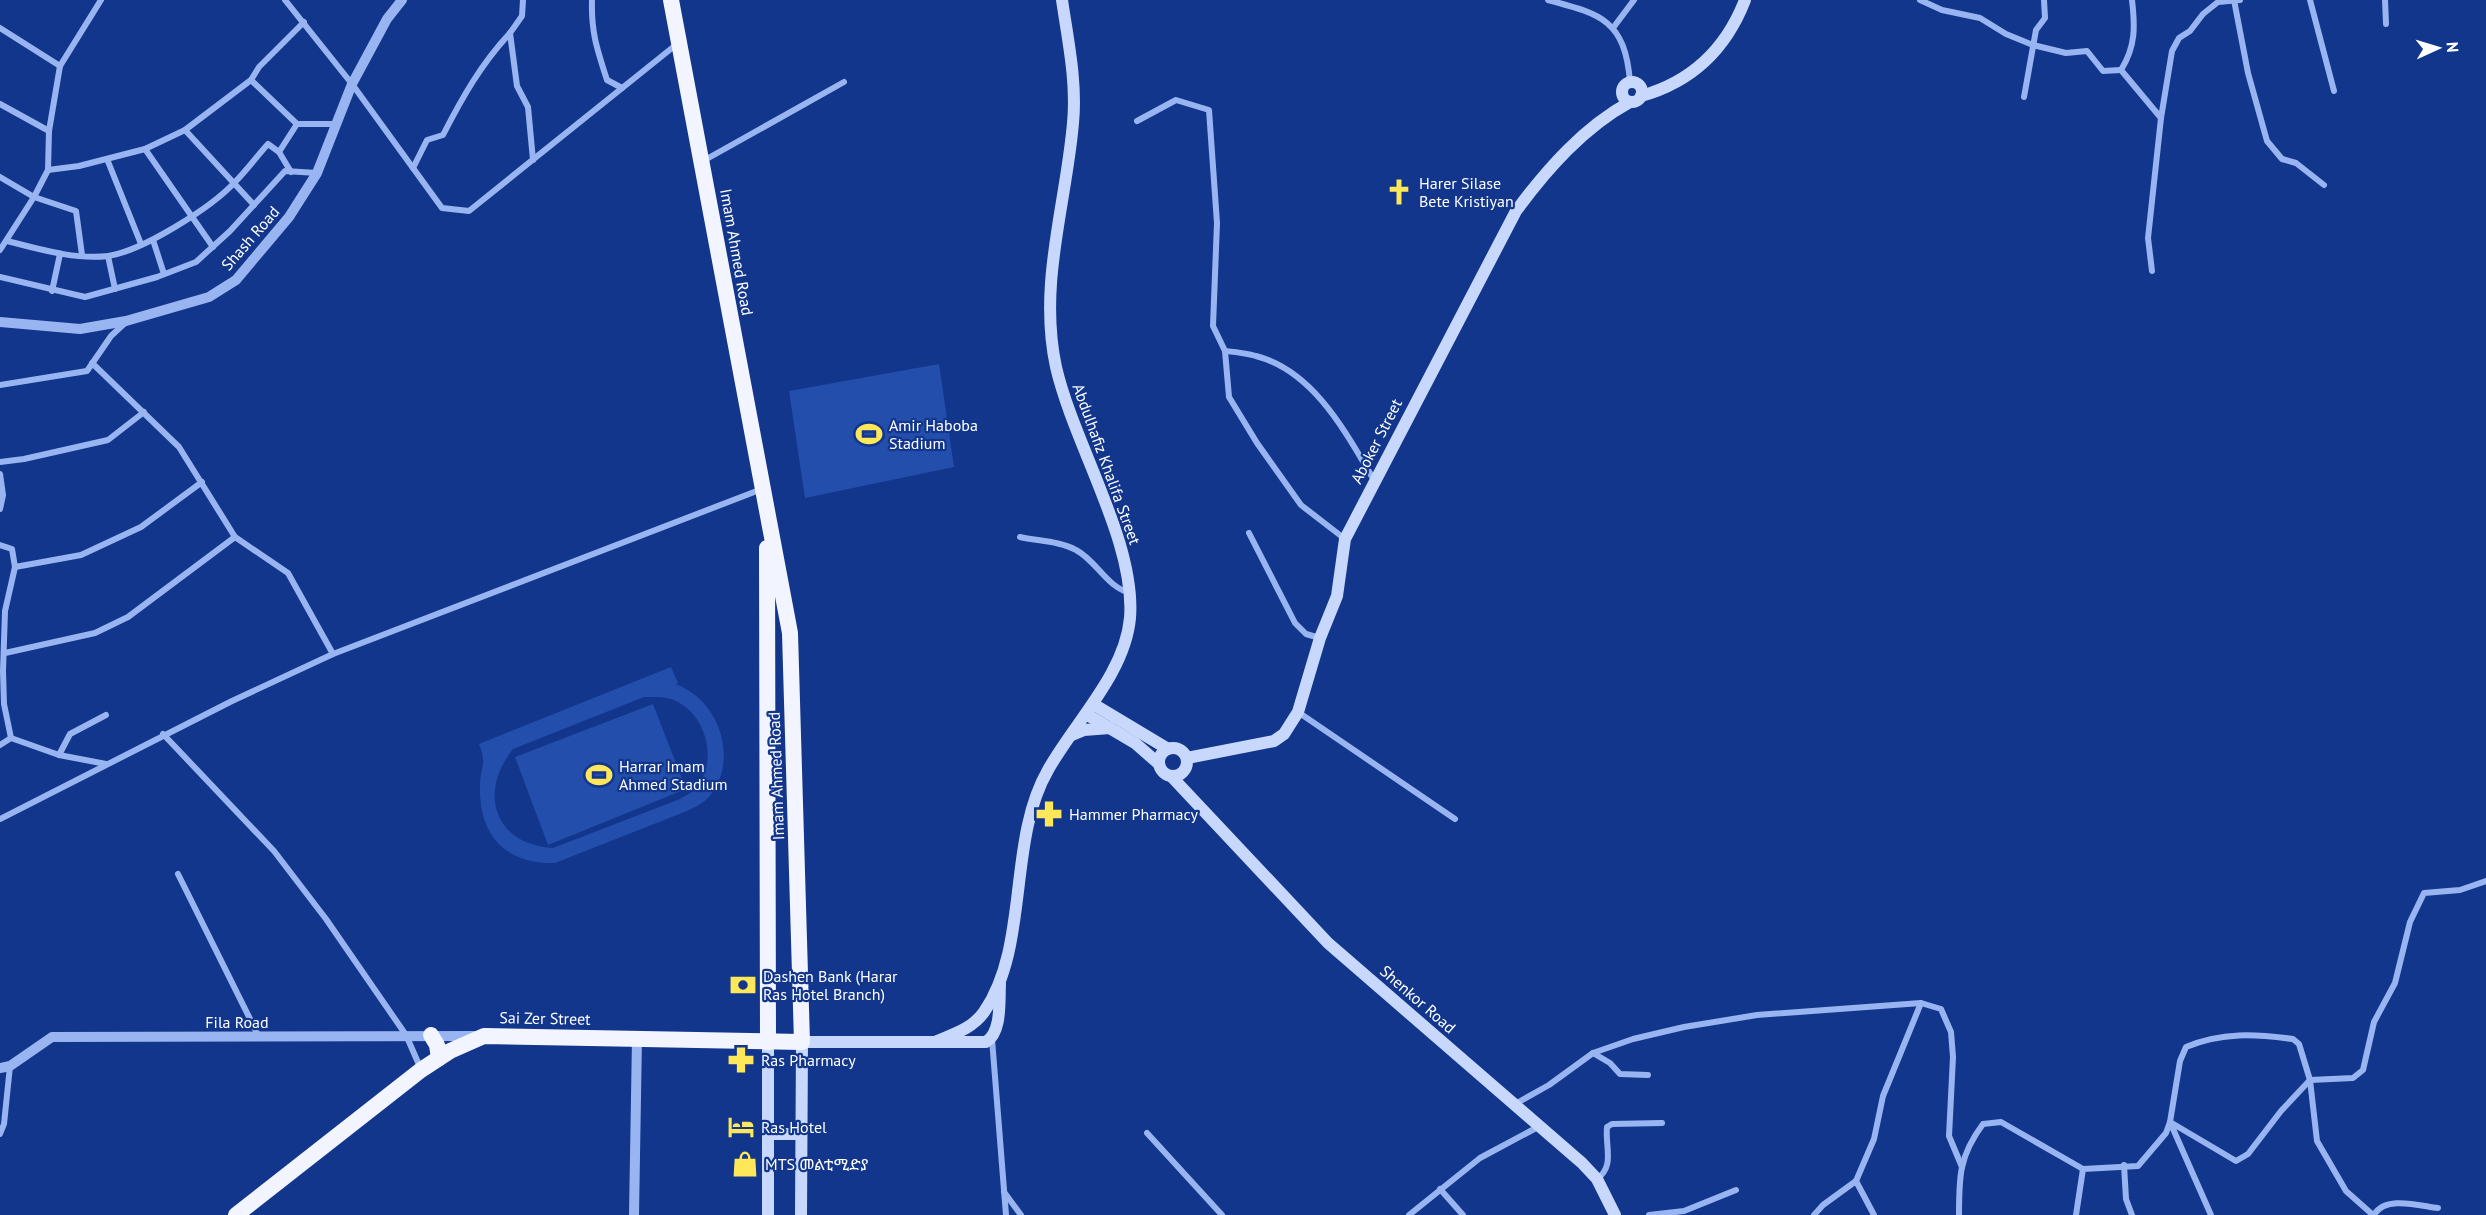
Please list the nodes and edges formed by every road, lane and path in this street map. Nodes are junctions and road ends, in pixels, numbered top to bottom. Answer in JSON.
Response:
{"nodes":[{"id":1,"x":99,"y":0,"type":"edge"},
{"id":2,"x":402,"y":0,"type":"edge"},
{"id":3,"x":523,"y":0,"type":"edge"},
{"id":4,"x":592,"y":0,"type":"edge"},
{"id":5,"x":670,"y":0,"type":"edge"},
{"id":6,"x":1062,"y":0,"type":"edge"},
{"id":7,"x":1548,"y":0,"type":"edge"},
{"id":8,"x":1634,"y":0,"type":"edge"},
{"id":9,"x":1745,"y":0,"type":"edge"},
{"id":10,"x":1920,"y":0,"type":"edge"},
{"id":11,"x":2044,"y":0,"type":"edge"},
{"id":12,"x":2132,"y":0,"type":"edge"},
{"id":13,"x":2236,"y":0,"type":"edge"},
{"id":14,"x":2310,"y":0,"type":"edge"},
{"id":15,"x":2385,"y":0,"type":"edge"},
{"id":16,"x":289,"y":1,"type":"edge"},
{"id":17,"x":304,"y":22,"type":"junction"},
{"id":18,"x":2386,"y":24,"type":"dead end"},
{"id":19,"x":0,"y":28,"type":"edge"},
{"id":20,"x":1613,"y":28,"type":"junction"},
{"id":21,"x":510,"y":33,"type":"junction"},
{"id":22,"x":680,"y":42,"type":"junction"},
{"id":23,"x":2034,"y":45,"type":"junction"},
{"id":24,"x":60,"y":66,"type":"junction"},
{"id":25,"x":2121,"y":70,"type":"junction"},
{"id":26,"x":251,"y":80,"type":"junction"},
{"id":27,"x":844,"y":82,"type":"dead end"},
{"id":28,"x":352,"y":84,"type":"junction"},
{"id":29,"x":622,"y":88,"type":"junction"},
{"id":30,"x":2334,"y":90,"type":"dead end"},
{"id":31,"x":1633,"y":92,"type":"junction"},
{"id":32,"x":2024,"y":97,"type":"dead end"},
{"id":33,"x":0,"y":104,"type":"edge"},
{"id":34,"x":2161,"y":118,"type":"junction"},
{"id":35,"x":1137,"y":121,"type":"dead end"},
{"id":36,"x":297,"y":124,"type":"junction"},
{"id":37,"x":337,"y":124,"type":"junction"},
{"id":38,"x":185,"y":130,"type":"junction"},
{"id":39,"x":49,"y":131,"type":"junction"},
{"id":40,"x":145,"y":149,"type":"junction"},
{"id":41,"x":279,"y":152,"type":"junction"},
{"id":42,"x":107,"y":159,"type":"junction"},
{"id":43,"x":532,"y":160,"type":"junction"},
{"id":44,"x":703,"y":161,"type":"junction"},
{"id":45,"x":413,"y":168,"type":"junction"},
{"id":46,"x":48,"y":170,"type":"junction"},
{"id":47,"x":291,"y":172,"type":"junction"},
{"id":48,"x":317,"y":173,"type":"junction"},
{"id":49,"x":0,"y":177,"type":"edge"},
{"id":50,"x":234,"y":184,"type":"junction"},
{"id":51,"x":2324,"y":185,"type":"dead end"},
{"id":52,"x":34,"y":197,"type":"junction"},
{"id":53,"x":254,"y":205,"type":"junction"},
{"id":54,"x":193,"y":214,"type":"junction"},
{"id":55,"x":153,"y":240,"type":"junction"},
{"id":56,"x":7,"y":241,"type":"junction"},
{"id":57,"x":141,"y":244,"type":"junction"},
{"id":58,"x":213,"y":247,"type":"junction"},
{"id":59,"x":0,"y":250,"type":"edge"},
{"id":60,"x":60,"y":254,"type":"junction"},
{"id":61,"x":82,"y":255,"type":"junction"},
{"id":62,"x":108,"y":256,"type":"junction"},
{"id":63,"x":2152,"y":271,"type":"dead end"},
{"id":64,"x":164,"y":274,"type":"junction"},
{"id":65,"x":0,"y":277,"type":"edge"},
{"id":66,"x":115,"y":289,"type":"junction"},
{"id":67,"x":52,"y":291,"type":"junction"},
{"id":68,"x":126,"y":321,"type":"junction"},
{"id":69,"x":0,"y":322,"type":"edge"},
{"id":70,"x":1224,"y":351,"type":"junction"},
{"id":71,"x":92,"y":363,"type":"junction"},
{"id":72,"x":0,"y":385,"type":"edge"},
{"id":73,"x":144,"y":412,"type":"junction"},
{"id":74,"x":0,"y":462,"type":"edge"},
{"id":75,"x":0,"y":474,"type":"edge"},
{"id":76,"x":1374,"y":480,"type":"junction"},
{"id":77,"x":202,"y":482,"type":"junction"},
{"id":78,"x":762,"y":488,"type":"junction"},
{"id":79,"x":0,"y":509,"type":"edge"},
{"id":80,"x":766,"y":511,"type":"junction"},
{"id":81,"x":1249,"y":533,"type":"dead end"},
{"id":82,"x":235,"y":537,"type":"junction"},
{"id":83,"x":1020,"y":537,"type":"dead end"},
{"id":84,"x":1345,"y":539,"type":"junction"},
{"id":85,"x":0,"y":547,"type":"edge"},
{"id":86,"x":15,"y":567,"type":"junction"},
{"id":87,"x":1131,"y":593,"type":"junction"},
{"id":88,"x":3,"y":611,"type":"edge"},
{"id":89,"x":1320,"y":638,"type":"junction"},
{"id":90,"x":5,"y":653,"type":"junction"},
{"id":91,"x":333,"y":654,"type":"junction"},
{"id":92,"x":1,"y":671,"type":"edge"},
{"id":93,"x":1103,"y":685,"type":"junction"},
{"id":94,"x":1090,"y":709,"type":"junction"},
{"id":95,"x":1298,"y":712,"type":"junction"},
{"id":96,"x":106,"y":715,"type":"dead end"},
{"id":97,"x":1112,"y":723,"type":"junction"},
{"id":98,"x":163,"y":734,"type":"junction"},
{"id":99,"x":1071,"y":736,"type":"junction"},
{"id":100,"x":11,"y":738,"type":"junction"},
{"id":101,"x":0,"y":745,"type":"edge"},
{"id":102,"x":1168,"y":749,"type":"junction"},
{"id":103,"x":59,"y":755,"type":"junction"},
{"id":104,"x":1187,"y":759,"type":"junction"},
{"id":105,"x":106,"y":764,"type":"junction"},
{"id":106,"x":1159,"y":764,"type":"junction"},
{"id":107,"x":1177,"y":774,"type":"junction"},
{"id":108,"x":0,"y":819,"type":"edge"},
{"id":109,"x":1455,"y":819,"type":"dead end"},
{"id":110,"x":178,"y":874,"type":"dead end"},
{"id":111,"x":2486,"y":881,"type":"edge"},
{"id":112,"x":1001,"y":974,"type":"junction"},
{"id":113,"x":1921,"y":1003,"type":"junction"},
{"id":114,"x":406,"y":1035,"type":"junction"},
{"id":115,"x":431,"y":1035,"type":"junction"},
{"id":116,"x":484,"y":1036,"type":"junction"},
{"id":117,"x":260,"y":1038,"type":"junction"},
{"id":118,"x":637,"y":1038,"type":"junction"},
{"id":119,"x":992,"y":1038,"type":"junction"},
{"id":120,"x":937,"y":1041,"type":"junction"},
{"id":121,"x":768,"y":1042,"type":"junction"},
{"id":122,"x":802,"y":1042,"type":"junction"},
{"id":123,"x":1593,"y":1053,"type":"junction"},
{"id":124,"x":439,"y":1058,"type":"junction"},
{"id":125,"x":5,"y":1067,"type":"edge"},
{"id":126,"x":422,"y":1070,"type":"junction"},
{"id":127,"x":1648,"y":1075,"type":"dead end"},
{"id":128,"x":2310,"y":1080,"type":"junction"},
{"id":129,"x":1515,"y":1104,"type":"junction"},
{"id":130,"x":2170,"y":1122,"type":"junction"},
{"id":131,"x":1662,"y":1123,"type":"dead end"},
{"id":132,"x":1538,"y":1127,"type":"junction"},
{"id":133,"x":1148,"y":1133,"type":"dead end"},
{"id":134,"x":0,"y":1134,"type":"edge"},
{"id":135,"x":768,"y":1134,"type":"junction"},
{"id":136,"x":801,"y":1134,"type":"junction"},
{"id":137,"x":2124,"y":1165,"type":"junction"},
{"id":138,"x":1962,"y":1167,"type":"junction"},
{"id":139,"x":2083,"y":1169,"type":"junction"},
{"id":140,"x":1597,"y":1179,"type":"junction"},
{"id":141,"x":1856,"y":1181,"type":"junction"},
{"id":142,"x":1440,"y":1188,"type":"junction"},
{"id":143,"x":1736,"y":1190,"type":"dead end"},
{"id":144,"x":1004,"y":1192,"type":"junction"},
{"id":145,"x":2438,"y":1208,"type":"dead end"},
{"id":146,"x":236,"y":1215,"type":"edge"},
{"id":147,"x":634,"y":1215,"type":"edge"},
{"id":148,"x":768,"y":1215,"type":"edge"},
{"id":149,"x":801,"y":1215,"type":"edge"},
{"id":150,"x":1006,"y":1215,"type":"edge"},
{"id":151,"x":1021,"y":1215,"type":"edge"},
{"id":152,"x":1222,"y":1215,"type":"edge"},
{"id":153,"x":1409,"y":1215,"type":"edge"},
{"id":154,"x":1463,"y":1215,"type":"edge"},
{"id":155,"x":1615,"y":1215,"type":"edge"},
{"id":156,"x":1649,"y":1215,"type":"edge"},
{"id":157,"x":1814,"y":1215,"type":"edge"},
{"id":158,"x":1874,"y":1215,"type":"edge"},
{"id":159,"x":1959,"y":1215,"type":"edge"},
{"id":160,"x":2076,"y":1215,"type":"edge"},
{"id":161,"x":2132,"y":1215,"type":"edge"},
{"id":162,"x":2211,"y":1215,"type":"edge"},
{"id":163,"x":2373,"y":1215,"type":"edge"}],
"edges":[{"from":1,"to":24,"type":"street"},
{"from":2,"to":28,"type":"street","name":"Shash Road"},
{"from":3,"to":21,"type":"street"},
{"from":4,"to":29,"type":"street"},
{"from":5,"to":22,"type":"highway","name":"Imam Ahmed Road"},
{"from":6,"to":87,"type":"main road","name":"Abdulhafiz Khalifa Street"},
{"from":7,"to":20,"type":"street"},
{"from":8,"to":20,"type":"street"},
{"from":9,"to":31,"type":"main road"},
{"from":10,"to":23,"type":"street"},
{"from":11,"to":23,"type":"street"},
{"from":12,"to":25,"type":"street"},
{"from":13,"to":34,"type":"street"},
{"from":13,"to":51,"type":"street"},
{"from":14,"to":30,"type":"street"},
{"from":15,"to":18,"type":"street"},
{"from":16,"to":17,"type":"street"},
{"from":17,"to":26,"type":"street"},
{"from":17,"to":28,"type":"street"},
{"from":19,"to":24,"type":"street"},
{"from":20,"to":31,"type":"street"},
{"from":21,"to":43,"type":"street"},
{"from":21,"to":45,"type":"street"},
{"from":22,"to":29,"type":"street"},
{"from":22,"to":44,"type":"highway","name":"Imam Ahmed Road"},
{"from":23,"to":25,"type":"street"},
{"from":23,"to":32,"type":"street"},
{"from":24,"to":39,"type":"street"},
{"from":25,"to":34,"type":"street"},
{"from":26,"to":36,"type":"street"},
{"from":26,"to":38,"type":"street"},
{"from":27,"to":44,"type":"street"},
{"from":28,"to":37,"type":"street","name":"Shash Road"},
{"from":28,"to":45,"type":"street"},
{"from":29,"to":43,"type":"street"},
{"from":31,"to":76,"type":"main road","name":"Aboker Street"},
{"from":33,"to":39,"type":"street"},
{"from":34,"to":63,"type":"street"},
{"from":35,"to":70,"type":"street"},
{"from":36,"to":37,"type":"street"},
{"from":36,"to":41,"type":"street"},
{"from":37,"to":48,"type":"street","name":"Shash Road"},
{"from":38,"to":40,"type":"street"},
{"from":38,"to":50,"type":"street"},
{"from":39,"to":46,"type":"street"},
{"from":40,"to":42,"type":"street"},
{"from":40,"to":54,"type":"street"},
{"from":41,"to":47,"type":"street"},
{"from":41,"to":50,"type":"street"},
{"from":42,"to":46,"type":"street"},
{"from":42,"to":57,"type":"street"},
{"from":43,"to":45,"type":"street"},
{"from":44,"to":78,"type":"highway","name":"Imam Ahmed Road"},
{"from":46,"to":52,"type":"street"},
{"from":47,"to":48,"type":"street"},
{"from":47,"to":53,"type":"street"},
{"from":48,"to":68,"type":"street","name":"Shash Road"},
{"from":49,"to":52,"type":"street"},
{"from":50,"to":53,"type":"street"},
{"from":50,"to":54,"type":"street"},
{"from":52,"to":56,"type":"street"},
{"from":52,"to":61,"type":"street"},
{"from":53,"to":58,"type":"street"},
{"from":54,"to":55,"type":"street"},
{"from":54,"to":58,"type":"street"},
{"from":55,"to":57,"type":"street"},
{"from":55,"to":64,"type":"street"},
{"from":56,"to":59,"type":"street"},
{"from":56,"to":60,"type":"street"},
{"from":57,"to":62,"type":"street"},
{"from":58,"to":64,"type":"street"},
{"from":60,"to":61,"type":"street"},
{"from":60,"to":67,"type":"street"},
{"from":61,"to":62,"type":"street"},
{"from":62,"to":66,"type":"street"},
{"from":64,"to":66,"type":"street"},
{"from":65,"to":67,"type":"street"},
{"from":66,"to":67,"type":"street"},
{"from":68,"to":69,"type":"street","name":"Shash Road"},
{"from":68,"to":71,"type":"street"},
{"from":70,"to":76,"type":"street"},
{"from":70,"to":84,"type":"street"},
{"from":71,"to":72,"type":"street"},
{"from":71,"to":73,"type":"street"},
{"from":73,"to":74,"type":"street"},
{"from":73,"to":77,"type":"street"},
{"from":75,"to":79,"type":"street"},
{"from":76,"to":84,"type":"main road","name":"Aboker Street"},
{"from":77,"to":82,"type":"street"},
{"from":77,"to":86,"type":"street"},
{"from":78,"to":80,"type":"highway","name":"Imam Ahmed Road"},
{"from":78,"to":91,"type":"street"},
{"from":80,"to":121,"type":"highway","name":"Imam Ahmed Road"},
{"from":80,"to":122,"type":"highway","name":"Imam Ahmed Road"},
{"from":81,"to":89,"type":"street"},
{"from":82,"to":90,"type":"street"},
{"from":82,"to":91,"type":"street"},
{"from":83,"to":87,"type":"street"},
{"from":84,"to":89,"type":"main road","name":"Aboker Street"},
{"from":85,"to":86,"type":"street"},
{"from":86,"to":88,"type":"street"},
{"from":87,"to":93,"type":"main road","name":"Abdulhafiz Khalifa Street"},
{"from":88,"to":90,"type":"street"},
{"from":89,"to":95,"type":"main road","name":"Aboker Street"},
{"from":90,"to":92,"type":"street"},
{"from":91,"to":98,"type":"street"},
{"from":92,"to":100,"type":"street"},
{"from":93,"to":94,"type":"main road","name":"Abdulhafiz Khalifa Street"},
{"from":93,"to":97,"type":"main road"},
{"from":94,"to":97,"type":"main road"},
{"from":94,"to":99,"type":"main road","name":"Abdulhafiz Khalifa Street"},
{"from":95,"to":104,"type":"main road","name":"Aboker Street"},
{"from":95,"to":109,"type":"street"},
{"from":96,"to":103,"type":"street"},
{"from":97,"to":99,"type":"main road"},
{"from":97,"to":102,"type":"main road"},
{"from":97,"to":106,"type":"main road"},
{"from":98,"to":105,"type":"street"},
{"from":98,"to":114,"type":"street"},
{"from":99,"to":112,"type":"main road","name":"Abdulhafiz Khalifa Street"},
{"from":100,"to":101,"type":"street"},
{"from":100,"to":103,"type":"street"},
{"from":102,"to":104,"type":"main road"},
{"from":102,"to":106,"type":"main road"},
{"from":103,"to":105,"type":"street"},
{"from":104,"to":107,"type":"main road"},
{"from":105,"to":108,"type":"street"},
{"from":106,"to":107,"type":"main road"},
{"from":107,"to":129,"type":"main road","name":"Shenkor Road"},
{"from":110,"to":117,"type":"street"},
{"from":111,"to":128,"type":"street"},
{"from":112,"to":119,"type":"main road"},
{"from":112,"to":120,"type":"main road"},
{"from":113,"to":123,"type":"street"},
{"from":113,"to":138,"type":"street"},
{"from":113,"to":141,"type":"street"},
{"from":114,"to":115,"type":"street","name":"Fila Road"},
{"from":114,"to":117,"type":"street","name":"Fila Road"},
{"from":114,"to":126,"type":"street"},
{"from":115,"to":116,"type":"street","name":"Fila Road"},
{"from":115,"to":124,"type":"highway"},
{"from":116,"to":118,"type":"highway","name":"Sai Zer Street"},
{"from":116,"to":124,"type":"highway","name":"Sai Zer Street"},
{"from":117,"to":125,"type":"street","name":"Fila Road"},
{"from":118,"to":121,"type":"highway","name":"Sai Zer Street"},
{"from":118,"to":147,"type":"street"},
{"from":119,"to":120,"type":"main road"},
{"from":119,"to":144,"type":"street"},
{"from":120,"to":122,"type":"main road"},
{"from":121,"to":122,"type":"highway","name":"Sai Zer Street"},
{"from":121,"to":135,"type":"main road"},
{"from":122,"to":136,"type":"main road"},
{"from":123,"to":127,"type":"street"},
{"from":123,"to":129,"type":"street"},
{"from":124,"to":126,"type":"highway","name":"Sai Zer Street"},
{"from":125,"to":134,"type":"street"},
{"from":126,"to":146,"type":"highway","name":"Sai Zer Street"},
{"from":128,"to":130,"type":"street"},
{"from":128,"to":130,"type":"street"},
{"from":128,"to":163,"type":"street"},
{"from":129,"to":132,"type":"main road","name":"Shenkor Road"},
{"from":130,"to":137,"type":"street"},
{"from":130,"to":162,"type":"street"},
{"from":131,"to":140,"type":"street"},
{"from":132,"to":140,"type":"main road","name":"Shenkor Road"},
{"from":132,"to":142,"type":"street"},
{"from":133,"to":152,"type":"street"},
{"from":135,"to":136,"type":"main road"},
{"from":135,"to":148,"type":"main road"},
{"from":136,"to":149,"type":"main road"},
{"from":137,"to":139,"type":"street"},
{"from":137,"to":161,"type":"street"},
{"from":138,"to":139,"type":"street"},
{"from":138,"to":159,"type":"street"},
{"from":139,"to":160,"type":"street"},
{"from":140,"to":155,"type":"main road","name":"Shenkor Road"},
{"from":141,"to":157,"type":"street"},
{"from":141,"to":158,"type":"street"},
{"from":142,"to":153,"type":"street"},
{"from":142,"to":154,"type":"street"},
{"from":143,"to":156,"type":"street"},
{"from":144,"to":150,"type":"street"},
{"from":144,"to":151,"type":"street"},
{"from":145,"to":163,"type":"street"}]}
